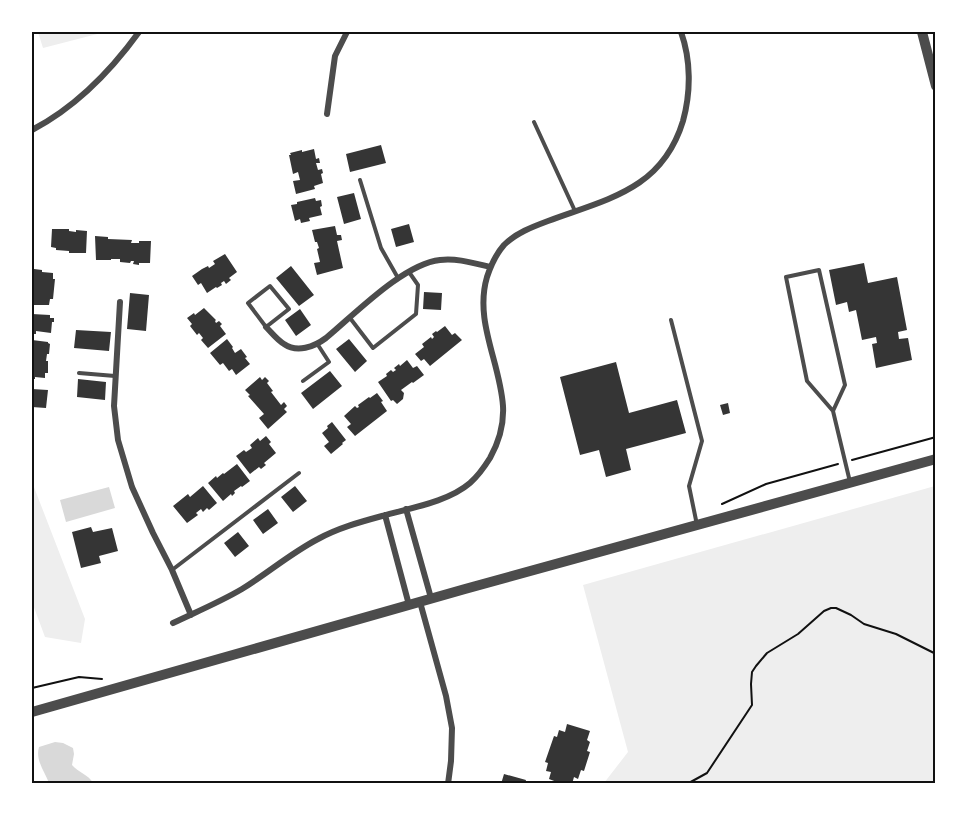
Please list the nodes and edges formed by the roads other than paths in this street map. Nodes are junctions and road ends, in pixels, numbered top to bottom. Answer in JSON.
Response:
{"nodes":[{"id":1,"x":139,"y":32,"type":"edge"},
{"id":2,"x":347,"y":32,"type":"edge"},
{"id":3,"x":681,"y":32,"type":"edge"},
{"id":4,"x":922,"y":32,"type":"edge"},
{"id":5,"x":936,"y":86,"type":"edge"},
{"id":6,"x":327,"y":114,"type":"dead end"},
{"id":7,"x":534,"y":122,"type":"dead end"},
{"id":8,"x":32,"y":130,"type":"edge"},
{"id":9,"x":360,"y":180,"type":"dead end"},
{"id":10,"x":575,"y":211,"type":"junction"},
{"id":11,"x":490,"y":267,"type":"junction"},
{"id":12,"x":409,"y":271,"type":"junction"},
{"id":13,"x":398,"y":278,"type":"junction"},
{"id":14,"x":120,"y":302,"type":"dead end"},
{"id":15,"x":350,"y":318,"type":"junction"},
{"id":16,"x":671,"y":320,"type":"dead end"},
{"id":17,"x":266,"y":327,"type":"junction"},
{"id":18,"x":318,"y":345,"type":"junction"},
{"id":19,"x":80,"y":373,"type":"dead end"},
{"id":20,"x":116,"y":376,"type":"junction"},
{"id":21,"x":303,"y":381,"type":"dead end"},
{"id":22,"x":833,"y":411,"type":"junction"},
{"id":23,"x":936,"y":459,"type":"edge"},
{"id":24,"x":299,"y":473,"type":"dead end"},
{"id":25,"x":850,"y":483,"type":"junction"},
{"id":26,"x":406,"y":509,"type":"junction"},
{"id":27,"x":385,"y":515,"type":"junction"},
{"id":28,"x":698,"y":525,"type":"junction"},
{"id":29,"x":172,"y":570,"type":"junction"},
{"id":30,"x":431,"y":598,"type":"junction"},
{"id":31,"x":415,"y":603,"type":"junction"},
{"id":32,"x":191,"y":615,"type":"junction"},
{"id":33,"x":173,"y":623,"type":"dead end"},
{"id":34,"x":32,"y":712,"type":"edge"},
{"id":35,"x":448,"y":783,"type":"edge"}],
"edges":[{"from":1,"to":8,"type":"street"},
{"from":2,"to":6,"type":"street"},
{"from":3,"to":10,"type":"street"},
{"from":4,"to":5,"type":"street"},
{"from":7,"to":10,"type":"lane"},
{"from":9,"to":13,"type":"lane"},
{"from":10,"to":11,"type":"street"},
{"from":11,"to":12,"type":"street"},
{"from":11,"to":26,"type":"street"},
{"from":12,"to":13,"type":"street"},
{"from":12,"to":15,"type":"lane"},
{"from":13,"to":15,"type":"street"},
{"from":14,"to":20,"type":"street"},
{"from":15,"to":18,"type":"street"},
{"from":16,"to":28,"type":"lane"},
{"from":17,"to":17,"type":"lane"},
{"from":17,"to":18,"type":"street"},
{"from":18,"to":21,"type":"lane"},
{"from":19,"to":20,"type":"lane"},
{"from":20,"to":29,"type":"street"},
{"from":22,"to":22,"type":"lane"},
{"from":22,"to":25,"type":"lane"},
{"from":23,"to":25,"type":"street"},
{"from":24,"to":29,"type":"lane"},
{"from":25,"to":28,"type":"street"},
{"from":26,"to":27,"type":"street"},
{"from":26,"to":30,"type":"street"},
{"from":27,"to":31,"type":"street"},
{"from":27,"to":32,"type":"street"},
{"from":28,"to":30,"type":"street"},
{"from":29,"to":32,"type":"street"},
{"from":30,"to":31,"type":"street"},
{"from":31,"to":34,"type":"street"},
{"from":31,"to":35,"type":"street"},
{"from":32,"to":33,"type":"street"}]}
